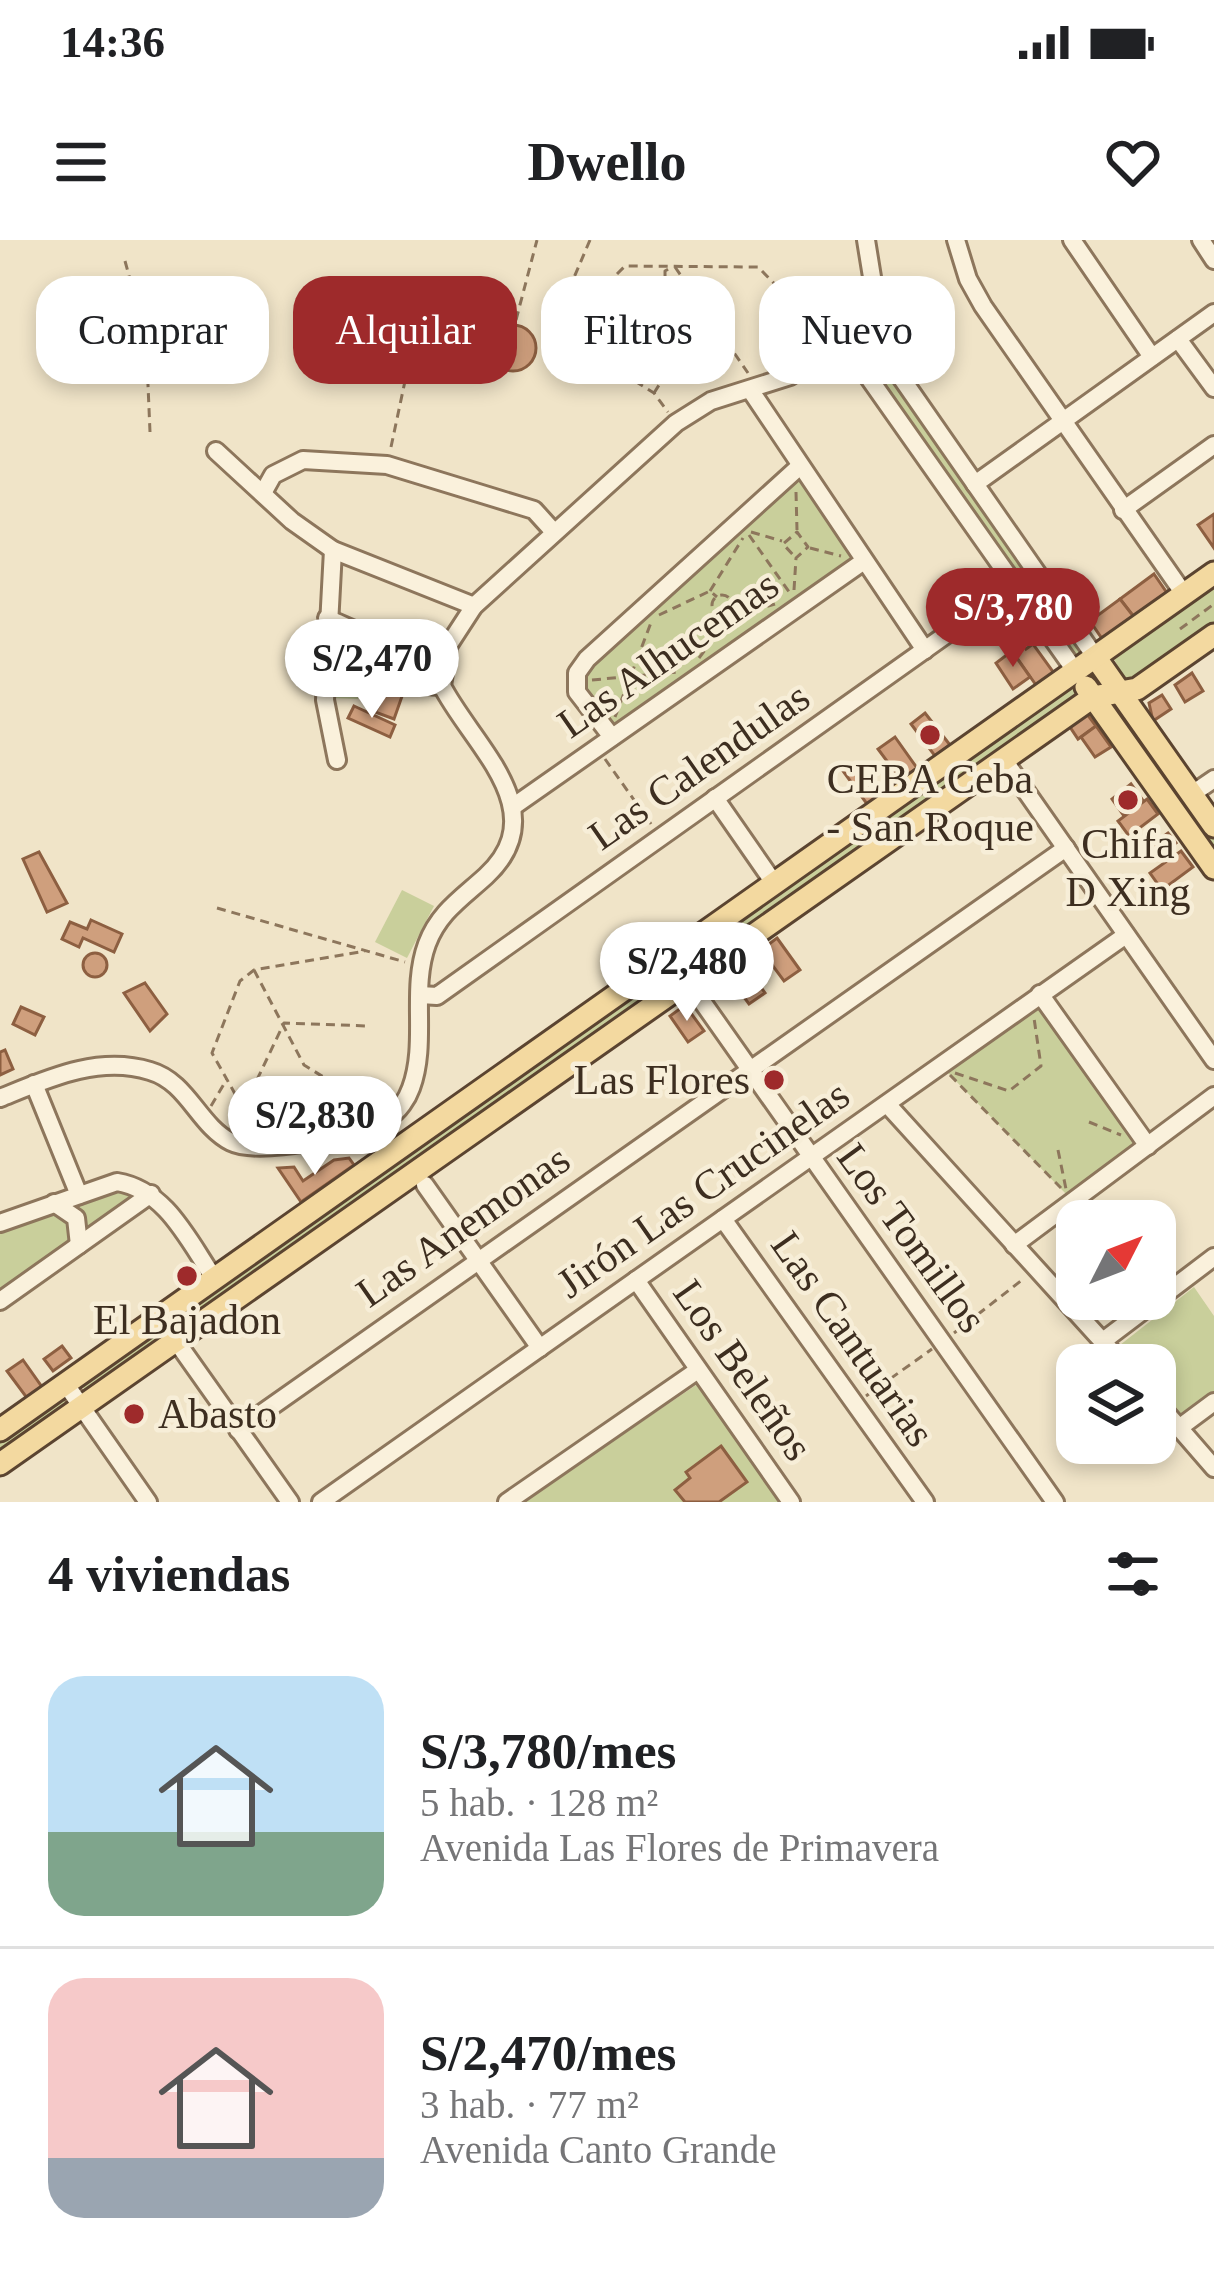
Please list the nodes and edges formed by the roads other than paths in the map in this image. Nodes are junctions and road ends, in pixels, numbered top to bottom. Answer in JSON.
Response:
{"nodes":[{"id":1,"x":866,"y":240,"type":"edge"},
{"id":2,"x":956,"y":240,"type":"edge"},
{"id":3,"x":1072,"y":240,"type":"edge"},
{"id":4,"x":1202,"y":240,"type":"edge"},
{"id":5,"x":1214,"y":260,"type":"edge"},
{"id":6,"x":872,"y":276,"type":"edge"},
{"id":7,"x":1214,"y":313,"type":"edge"},
{"id":8,"x":1178,"y":339,"type":"junction"},
{"id":9,"x":1152,"y":357,"type":"junction"},
{"id":10,"x":765,"y":384,"type":"edge"},
{"id":11,"x":869,"y":384,"type":"edge"},
{"id":12,"x":906,"y":384,"type":"edge"},
{"id":13,"x":1214,"y":388,"type":"edge"},
{"id":14,"x":751,"y":391,"type":"junction"},
{"id":15,"x":1061,"y":422,"type":"junction"},
{"id":16,"x":1214,"y":445,"type":"edge"},
{"id":17,"x":216,"y":451,"type":"dead end"},
{"id":18,"x":800,"y":466,"type":"junction"},
{"id":19,"x":975,"y":484,"type":"junction"},
{"id":20,"x":263,"y":493,"type":"junction"},
{"id":21,"x":1123,"y":510,"type":"junction"},
{"id":22,"x":553,"y":531,"type":"junction"},
{"id":23,"x":333,"y":550,"type":"junction"},
{"id":24,"x":856,"y":560,"type":"junction"},
{"id":25,"x":1214,"y":572,"type":"edge"},
{"id":26,"x":1016,"y":585,"type":"junction"},
{"id":27,"x":1184,"y":594,"type":"junction"},
{"id":28,"x":474,"y":606,"type":"junction"},
{"id":29,"x":327,"y":618,"type":"junction"},
{"id":30,"x":1214,"y":635,"type":"edge"},
{"id":31,"x":926,"y":650,"type":"junction"},
{"id":32,"x":1096,"y":658,"type":"junction"},
{"id":33,"x":1076,"y":672,"type":"junction"},
{"id":34,"x":442,"y":686,"type":"junction"},
{"id":35,"x":1120,"y":693,"type":"junction"},
{"id":36,"x":1094,"y":697,"type":"junction"},
{"id":37,"x":607,"y":736,"type":"junction"},
{"id":38,"x":337,"y":760,"type":"dead end"},
{"id":39,"x":1004,"y":760,"type":"junction"},
{"id":40,"x":1214,"y":779,"type":"edge"},
{"id":41,"x":1192,"y":794,"type":"junction"},
{"id":42,"x":715,"y":797,"type":"junction"},
{"id":43,"x":514,"y":806,"type":"junction"},
{"id":44,"x":1214,"y":826,"type":"edge"},
{"id":45,"x":1066,"y":848,"type":"junction"},
{"id":46,"x":1214,"y":868,"type":"edge"},
{"id":47,"x":774,"y":883,"type":"junction"},
{"id":48,"x":1126,"y":934,"type":"junction"},
{"id":49,"x":670,"y":956,"type":"junction"},
{"id":50,"x":688,"y":982,"type":"junction"},
{"id":51,"x":1040,"y":994,"type":"junction"},
{"id":52,"x":420,"y":995,"type":"junction"},
{"id":53,"x":1214,"y":1060,"type":"edge"},
{"id":54,"x":748,"y":1070,"type":"junction"},
{"id":55,"x":34,"y":1084,"type":"junction"},
{"id":56,"x":1214,"y":1096,"type":"edge"},
{"id":57,"x":0,"y":1098,"type":"edge"},
{"id":58,"x":887,"y":1104,"type":"junction"},
{"id":59,"x":1148,"y":1145,"type":"junction"},
{"id":60,"x":810,"y":1158,"type":"junction"},
{"id":61,"x":425,"y":1185,"type":"dead end"},
{"id":62,"x":151,"y":1194,"type":"junction"},
{"id":63,"x":79,"y":1195,"type":"junction"},
{"id":64,"x":54,"y":1203,"type":"junction"},
{"id":65,"x":723,"y":1219,"type":"junction"},
{"id":66,"x":0,"y":1223,"type":"edge"},
{"id":67,"x":80,"y":1245,"type":"junction"},
{"id":68,"x":1014,"y":1245,"type":"junction"},
{"id":69,"x":1214,"y":1257,"type":"edge"},
{"id":70,"x":477,"y":1260,"type":"junction"},
{"id":71,"x":214,"y":1278,"type":"junction"},
{"id":72,"x":636,"y":1280,"type":"junction"},
{"id":73,"x":0,"y":1300,"type":"edge"},
{"id":74,"x":176,"y":1341,"type":"junction"},
{"id":75,"x":1103,"y":1341,"type":"junction"},
{"id":76,"x":1106,"y":1344,"type":"edge"},
{"id":77,"x":540,"y":1348,"type":"junction"},
{"id":78,"x":698,"y":1370,"type":"junction"},
{"id":79,"x":65,"y":1383,"type":"junction"},
{"id":80,"x":1214,"y":1402,"type":"edge"},
{"id":81,"x":81,"y":1407,"type":"junction"},
{"id":82,"x":1176,"y":1424,"type":"edge"},
{"id":83,"x":1179,"y":1428,"type":"junction"},
{"id":84,"x":0,"y":1430,"type":"edge"},
{"id":85,"x":238,"y":1430,"type":"junction"},
{"id":86,"x":0,"y":1464,"type":"edge"},
{"id":87,"x":1214,"y":1468,"type":"edge"},
{"id":88,"x":143,"y":1500,"type":"edge"},
{"id":89,"x":290,"y":1502,"type":"edge"},
{"id":90,"x":321,"y":1502,"type":"edge"},
{"id":91,"x":507,"y":1502,"type":"edge"},
{"id":92,"x":791,"y":1502,"type":"edge"},
{"id":93,"x":925,"y":1502,"type":"edge"},
{"id":94,"x":1055,"y":1502,"type":"edge"}],
"edges":[{"from":1,"to":6,"type":"street"},
{"from":2,"to":15,"type":"street"},
{"from":3,"to":9,"type":"street"},
{"from":4,"to":5,"type":"street"},
{"from":7,"to":8,"type":"street"},
{"from":8,"to":9,"type":"street"},
{"from":8,"to":13,"type":"street"},
{"from":9,"to":15,"type":"street"},
{"from":10,"to":14,"type":"street"},
{"from":11,"to":26,"type":"street"},
{"from":12,"to":19,"type":"street"},
{"from":14,"to":18,"type":"street"},
{"from":14,"to":22,"type":"street"},
{"from":15,"to":19,"type":"street"},
{"from":15,"to":21,"type":"street"},
{"from":16,"to":21,"type":"street"},
{"from":17,"to":20,"type":"street"},
{"from":18,"to":24,"type":"street"},
{"from":18,"to":37,"type":"street"},
{"from":19,"to":32,"type":"street"},
{"from":20,"to":22,"type":"street"},
{"from":20,"to":23,"type":"street"},
{"from":21,"to":27,"type":"street"},
{"from":22,"to":28,"type":"street"},
{"from":23,"to":28,"type":"street"},
{"from":23,"to":29,"type":"street"},
{"from":24,"to":31,"type":"street"},
{"from":24,"to":37,"type":"street","name":"Las Alhucemas"},
{"from":25,"to":27,"type":"main road"},
{"from":26,"to":31,"type":"street","name":"Las Calendulas"},
{"from":26,"to":33,"type":"street"},
{"from":27,"to":32,"type":"main road"},
{"from":28,"to":34,"type":"street"},
{"from":29,"to":34,"type":"street"},
{"from":29,"to":38,"type":"street"},
{"from":30,"to":35,"type":"main road"},
{"from":31,"to":42,"type":"street","name":"Las Calendulas"},
{"from":32,"to":33,"type":"main road"},
{"from":32,"to":35,"type":"main road"},
{"from":33,"to":36,"type":"main road"},
{"from":33,"to":47,"type":"main road"},
{"from":34,"to":43,"type":"street"},
{"from":35,"to":36,"type":"main road"},
{"from":35,"to":41,"type":"main road"},
{"from":36,"to":39,"type":"main road"},
{"from":36,"to":46,"type":"main road"},
{"from":37,"to":43,"type":"street","name":"Las Alhucemas"},
{"from":39,"to":45,"type":"street"},
{"from":39,"to":50,"type":"main road"},
{"from":40,"to":41,"type":"street"},
{"from":41,"to":44,"type":"main road"},
{"from":42,"to":47,"type":"street"},
{"from":42,"to":52,"type":"street","name":"Las Calendulas"},
{"from":43,"to":52,"type":"street"},
{"from":45,"to":48,"type":"street"},
{"from":45,"to":54,"type":"street","name":"Las Anemonas"},
{"from":47,"to":49,"type":"main road"},
{"from":48,"to":51,"type":"street","name":"Jirón Las Crucinelas"},
{"from":48,"to":53,"type":"street"},
{"from":49,"to":50,"type":"street","name":"Los Tomillos"},
{"from":49,"to":71,"type":"main road"},
{"from":50,"to":54,"type":"street","name":"Los Tomillos"},
{"from":50,"to":74,"type":"main road"},
{"from":51,"to":58,"type":"street","name":"Jirón Las Crucinelas"},
{"from":51,"to":59,"type":"street"},
{"from":52,"to":55,"type":"street"},
{"from":54,"to":60,"type":"street","name":"Los Tomillos"},
{"from":54,"to":70,"type":"street","name":"Las Anemonas"},
{"from":55,"to":57,"type":"street"},
{"from":55,"to":63,"type":"street"},
{"from":56,"to":59,"type":"street"},
{"from":58,"to":60,"type":"street","name":"Jirón Las Crucinelas"},
{"from":58,"to":68,"type":"street"},
{"from":59,"to":68,"type":"street"},
{"from":60,"to":65,"type":"street","name":"Jirón Las Crucinelas"},
{"from":60,"to":94,"type":"street","name":"Los Tomillos"},
{"from":61,"to":70,"type":"street"},
{"from":62,"to":63,"type":"street"},
{"from":62,"to":67,"type":"street"},
{"from":62,"to":71,"type":"street"},
{"from":63,"to":64,"type":"street"},
{"from":64,"to":66,"type":"street"},
{"from":64,"to":67,"type":"street"},
{"from":65,"to":72,"type":"street","name":"Jirón Las Crucinelas"},
{"from":65,"to":93,"type":"street","name":"Las Cantuarias"},
{"from":67,"to":73,"type":"street"},
{"from":68,"to":75,"type":"street"},
{"from":69,"to":75,"type":"street"},
{"from":70,"to":77,"type":"street"},
{"from":70,"to":85,"type":"street","name":"Las Anemonas"},
{"from":71,"to":79,"type":"main road"},
{"from":72,"to":77,"type":"street","name":"Jirón Las Crucinelas"},
{"from":72,"to":78,"type":"street","name":"Los Beleños"},
{"from":74,"to":81,"type":"main road"},
{"from":74,"to":85,"type":"street"},
{"from":75,"to":76,"type":"street"},
{"from":77,"to":90,"type":"street","name":"Jirón Las Crucinelas"},
{"from":78,"to":91,"type":"street"},
{"from":78,"to":92,"type":"street","name":"Los Beleños"},
{"from":79,"to":81,"type":"street"},
{"from":79,"to":84,"type":"main road"},
{"from":80,"to":83,"type":"street"},
{"from":81,"to":86,"type":"main road"},
{"from":81,"to":88,"type":"street"},
{"from":82,"to":83,"type":"street"},
{"from":83,"to":87,"type":"street"},
{"from":85,"to":89,"type":"street"}]}
